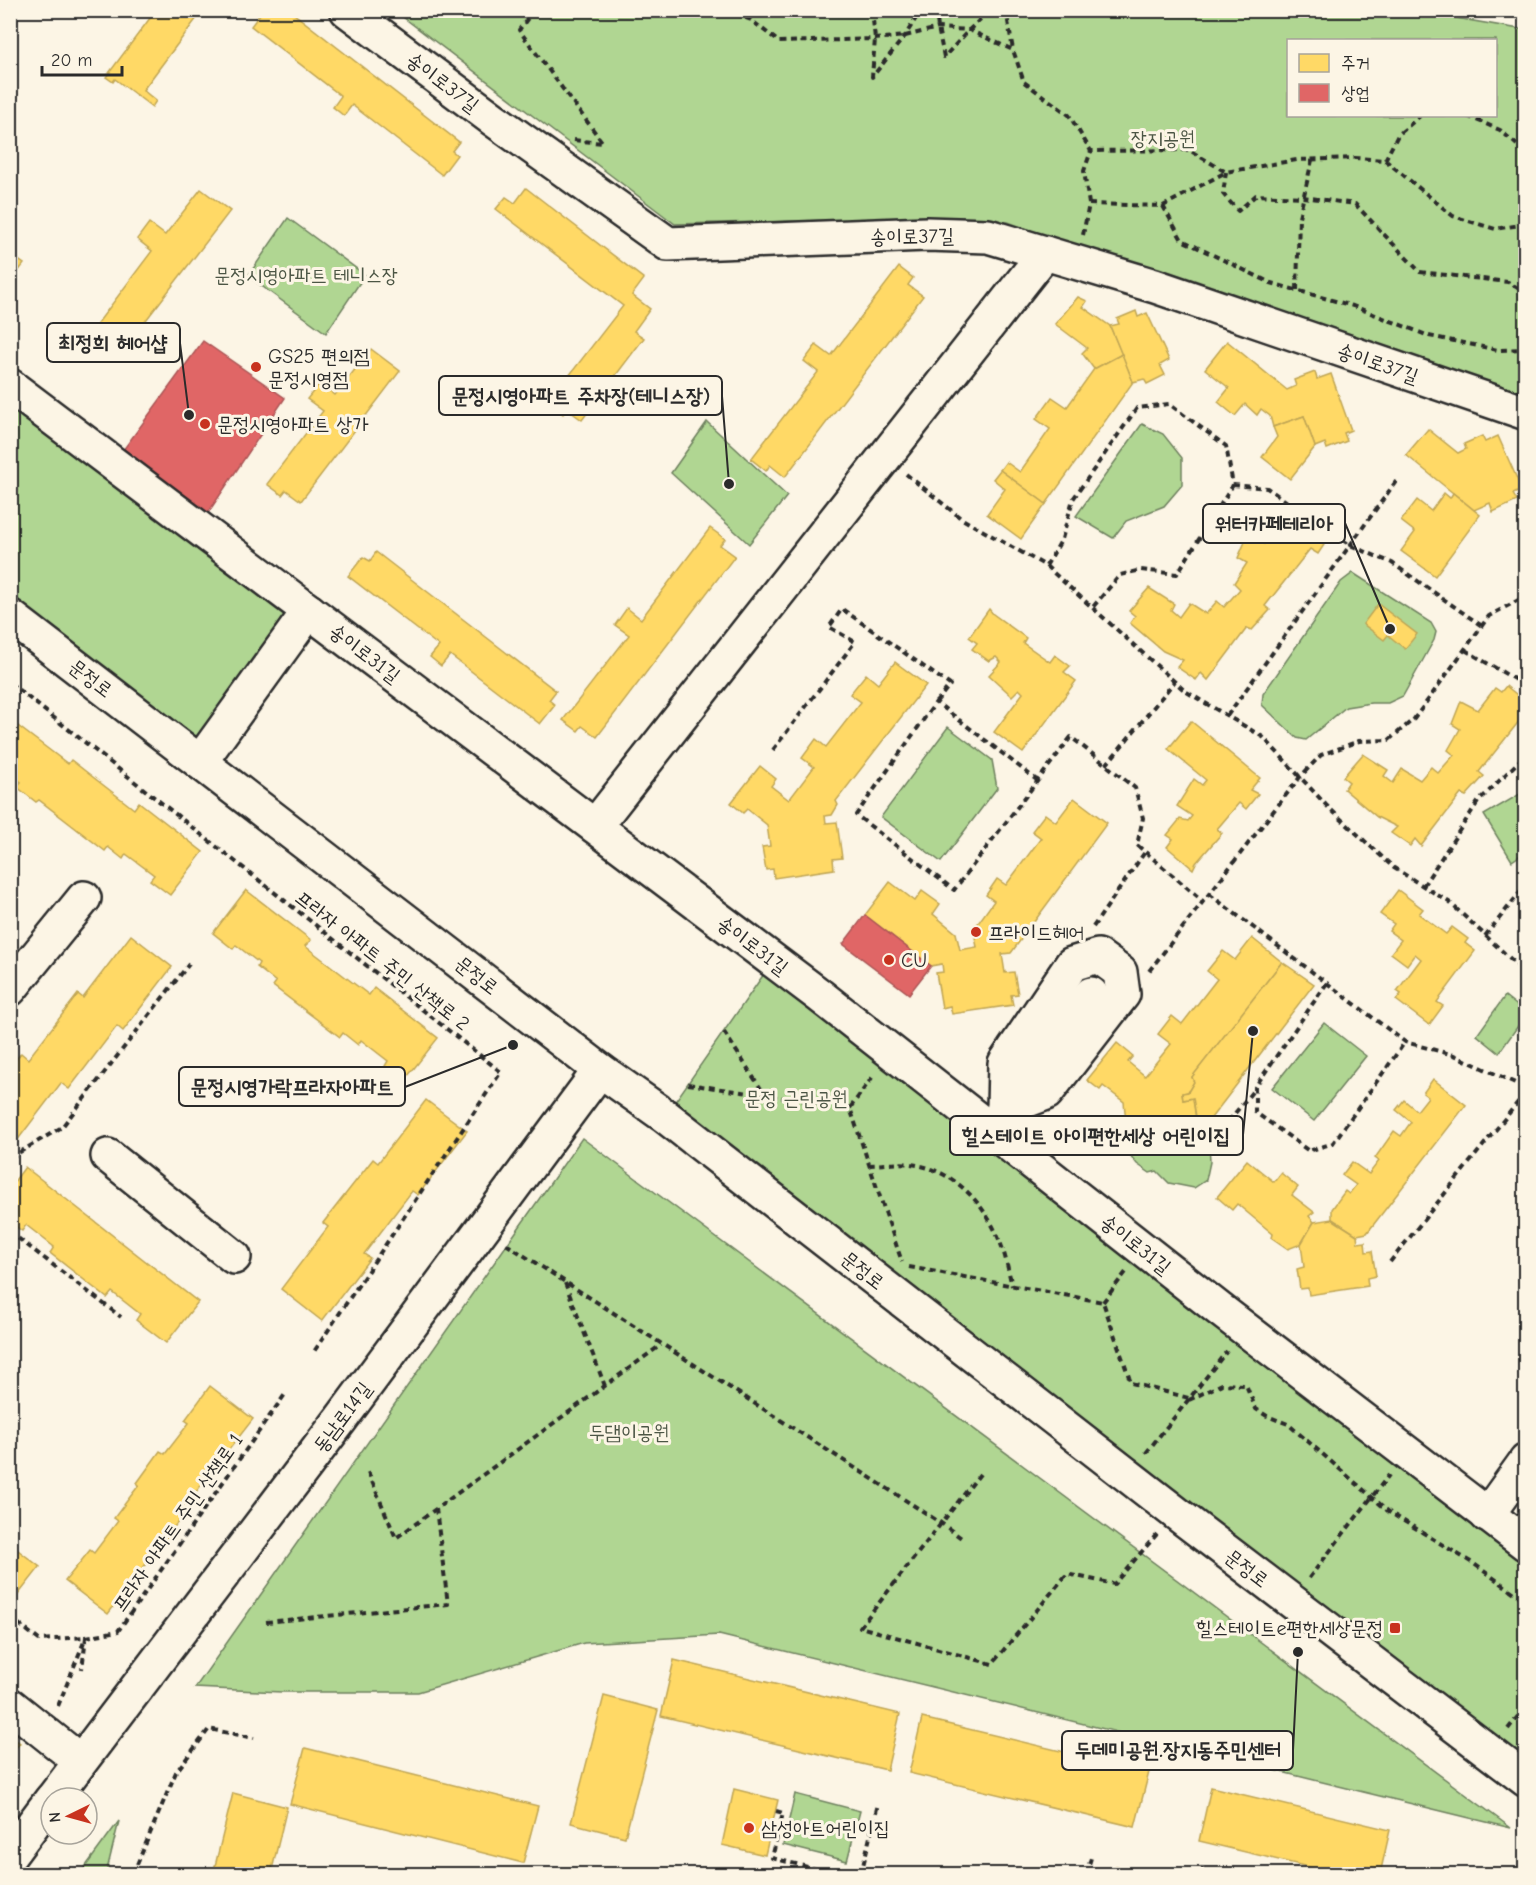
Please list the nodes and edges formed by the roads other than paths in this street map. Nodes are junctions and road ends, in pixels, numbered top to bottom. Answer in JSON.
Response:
{"nodes":[{"id":1,"x":347,"y":10,"type":"edge"},
{"id":2,"x":1045,"y":253,"type":"junction"},
{"id":3,"x":10,"y":386,"type":"edge"},
{"id":4,"x":1526,"y":413,"type":"edge"},
{"id":5,"x":309,"y":611,"type":"junction"},
{"id":6,"x":10,"y":616,"type":"edge"},
{"id":7,"x":201,"y":762,"type":"junction"},
{"id":8,"x":595,"y":826,"type":"junction"},
{"id":9,"x":84,"y":898,"type":"dead end"},
{"id":10,"x":10,"y":989,"type":"edge"},
{"id":11,"x":1091,"y":994,"type":"dead end"},
{"id":12,"x":600,"y":1070,"type":"junction"},
{"id":13,"x":996,"y":1119,"type":"junction"},
{"id":14,"x":108,"y":1155,"type":"dead end"},
{"id":15,"x":234,"y":1257,"type":"dead end"},
{"id":16,"x":1526,"y":1461,"type":"edge"},
{"id":17,"x":1487,"y":1515,"type":"junction"},
{"id":18,"x":1526,"y":1544,"type":"edge"},
{"id":19,"x":10,"y":1705,"type":"edge"},
{"id":20,"x":80,"y":1761,"type":"junction"},
{"id":21,"x":1526,"y":1780,"type":"edge"},
{"id":22,"x":62,"y":1786,"type":"edge"},
{"id":23,"x":39,"y":1816,"type":"edge"},
{"id":24,"x":10,"y":1855,"type":"edge"}],
"edges":[{"from":1,"to":2,"type":"street","name":"송이로37길"},
{"from":2,"to":4,"type":"street","name":"송이로37길"},
{"from":2,"to":8,"type":"street"},
{"from":3,"to":5,"type":"street","name":"송이로31길"},
{"from":5,"to":7,"type":"street"},
{"from":5,"to":8,"type":"street","name":"송이로31길"},
{"from":6,"to":7,"type":"street","name":"문정로"},
{"from":7,"to":12,"type":"street","name":"문정로"},
{"from":8,"to":13,"type":"street","name":"송이로31길"},
{"from":9,"to":10,"type":"street"},
{"from":11,"to":13,"type":"street"},
{"from":12,"to":20,"type":"street","name":"동남로14길"},
{"from":12,"to":21,"type":"street","name":"문정로"},
{"from":13,"to":17,"type":"street","name":"송이로31길"},
{"from":14,"to":15,"type":"street"},
{"from":16,"to":17,"type":"street"},
{"from":17,"to":18,"type":"street","name":"송이로31길"},
{"from":19,"to":20,"type":"street"},
{"from":20,"to":22,"type":"street","name":"동남로14길"},
{"from":23,"to":24,"type":"street","name":"동남로14길"}]}
